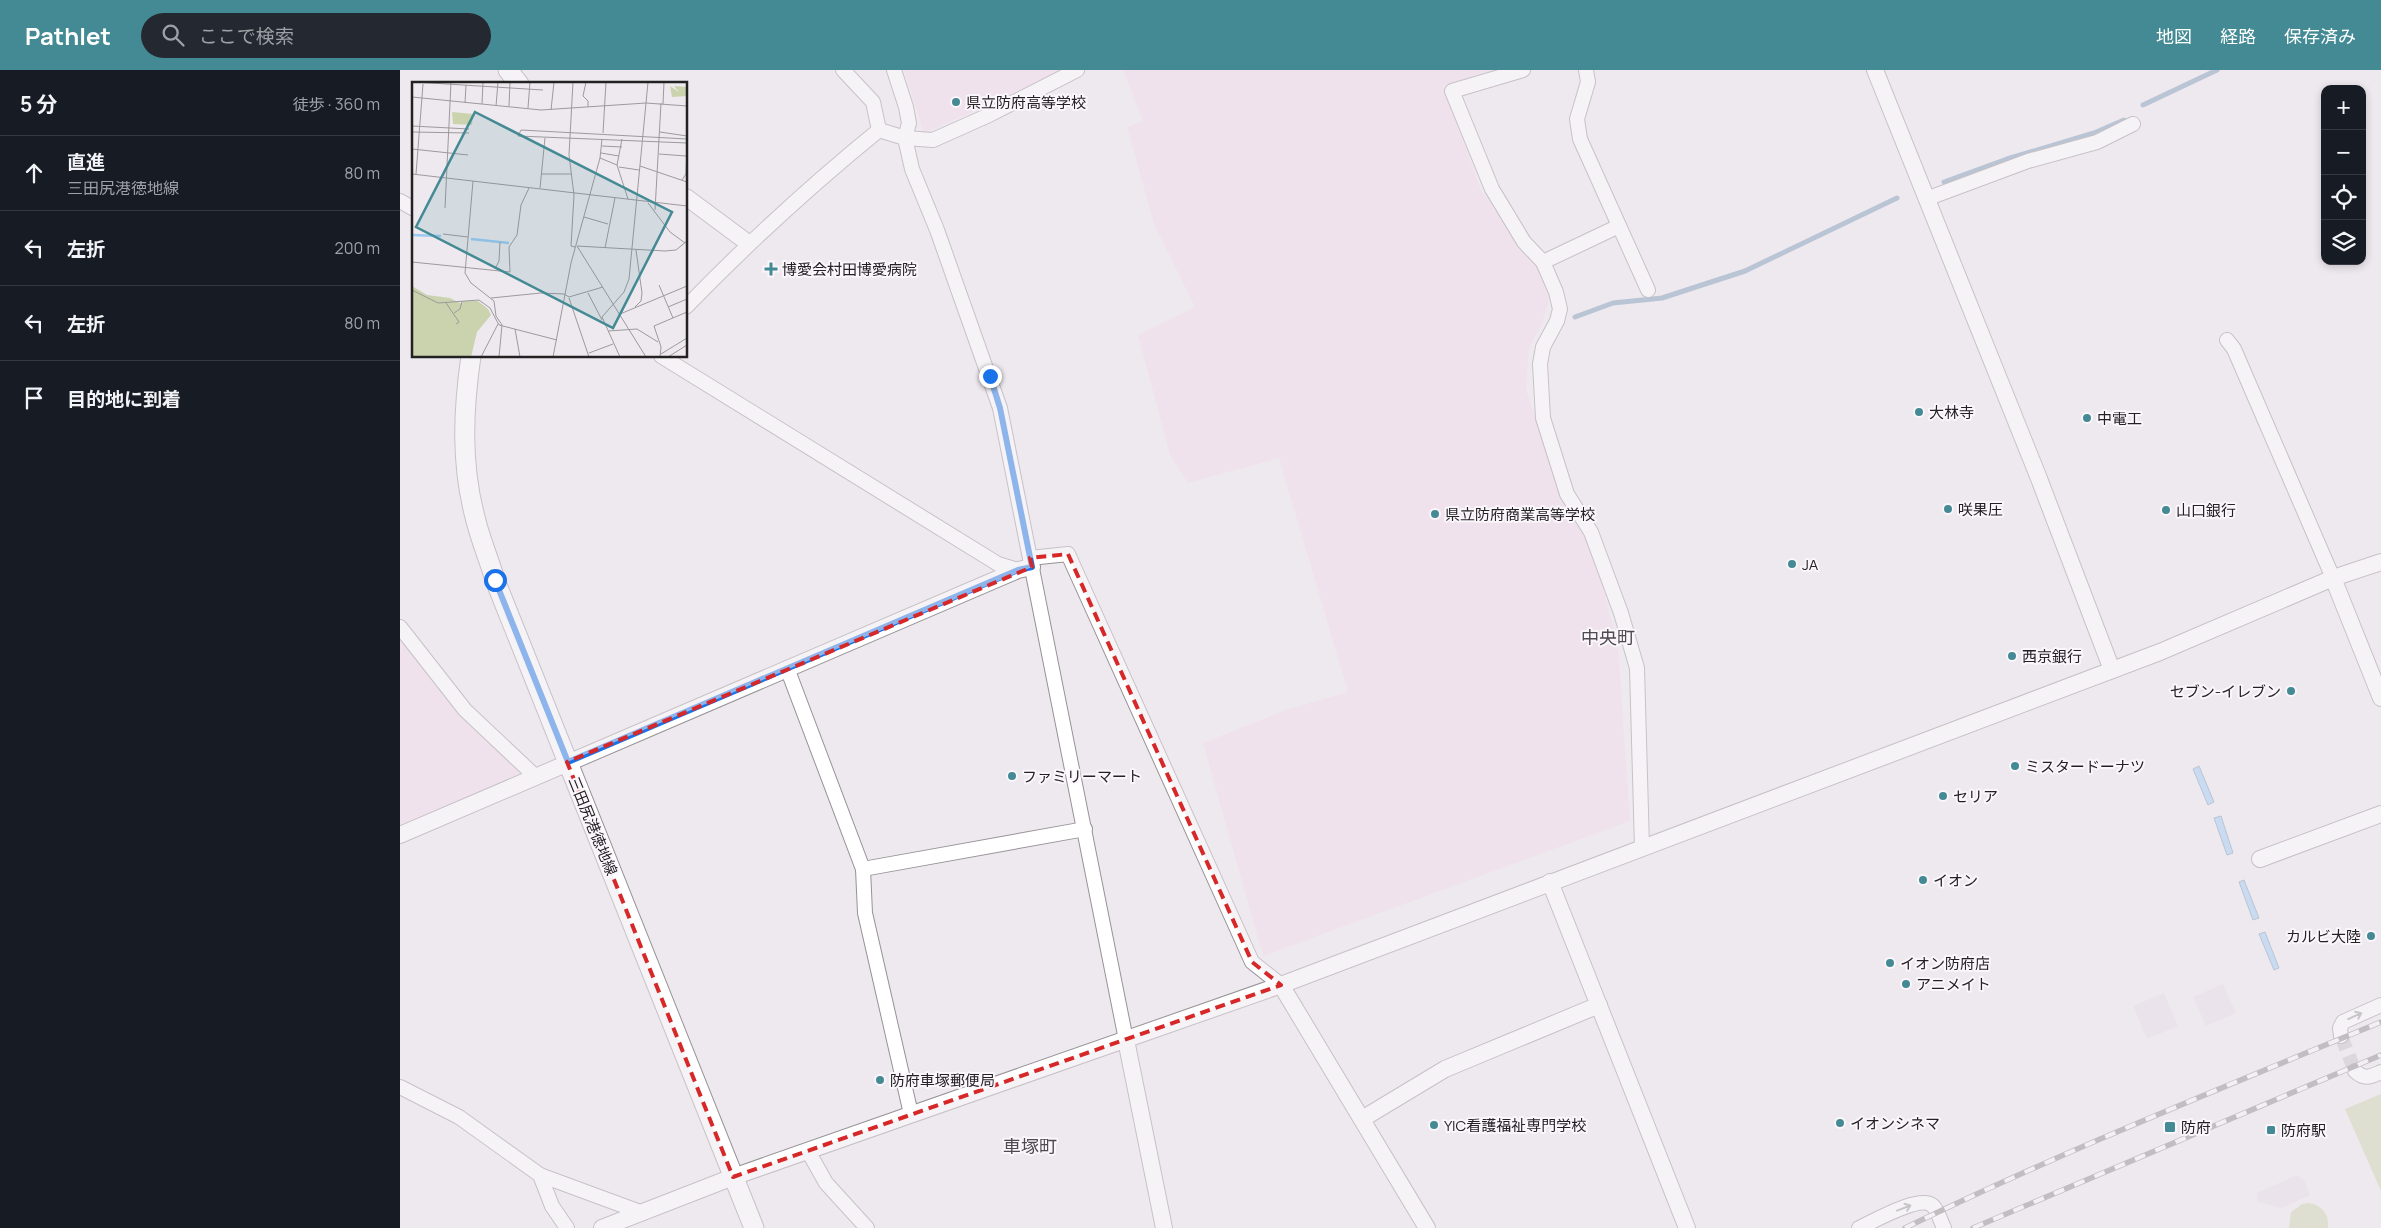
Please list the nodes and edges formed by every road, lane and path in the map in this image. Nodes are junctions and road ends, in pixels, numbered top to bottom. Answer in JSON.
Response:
{"nodes":[{"id":1,"x":508,"y":70,"type":"edge"},
{"id":2,"x":842,"y":70,"type":"edge"},
{"id":3,"x":894,"y":70,"type":"edge"},
{"id":4,"x":1077,"y":70,"type":"edge"},
{"id":5,"x":1523,"y":70,"type":"edge"},
{"id":6,"x":1586,"y":70,"type":"edge"},
{"id":7,"x":1875,"y":70,"type":"edge"},
{"id":8,"x":517,"y":82,"type":"edge"},
{"id":9,"x":2133,"y":124,"type":"dead end"},
{"id":10,"x":879,"y":130,"type":"junction"},
{"id":11,"x":904,"y":138,"type":"junction"},
{"id":12,"x":688,"y":198,"type":"edge"},
{"id":13,"x":1926,"y":198,"type":"junction"},
{"id":14,"x":1619,"y":226,"type":"junction"},
{"id":15,"x":748,"y":243,"type":"junction"},
{"id":16,"x":1543,"y":262,"type":"junction"},
{"id":17,"x":1648,"y":290,"type":"dead end"},
{"id":18,"x":688,"y":304,"type":"edge"},
{"id":19,"x":2227,"y":340,"type":"dead end"},
{"id":20,"x":471,"y":358,"type":"edge"},
{"id":21,"x":664,"y":358,"type":"edge"},
{"id":22,"x":2381,"y":562,"type":"edge"},
{"id":23,"x":1027,"y":565,"type":"junction"},
{"id":24,"x":2333,"y":578,"type":"junction"},
{"id":25,"x":400,"y":626,"type":"edge"},
{"id":26,"x":787,"y":668,"type":"junction"},
{"id":27,"x":2112,"y":670,"type":"junction"},
{"id":28,"x":2381,"y":698,"type":"edge"},
{"id":29,"x":568,"y":762,"type":"junction"},
{"id":30,"x":536,"y":777,"type":"junction"},
{"id":31,"x":2381,"y":814,"type":"edge"},
{"id":32,"x":1085,"y":828,"type":"junction"},
{"id":33,"x":400,"y":835,"type":"edge"},
{"id":34,"x":1642,"y":848,"type":"junction"},
{"id":35,"x":2260,"y":859,"type":"dead end"},
{"id":36,"x":863,"y":869,"type":"junction"},
{"id":37,"x":1550,"y":882,"type":"junction"},
{"id":38,"x":1281,"y":985,"type":"junction"},
{"id":39,"x":1599,"y":1005,"type":"junction"},
{"id":40,"x":2381,"y":1005,"type":"edge"},
{"id":41,"x":2341,"y":1036,"type":"dead end"},
{"id":42,"x":1126,"y":1040,"type":"junction"},
{"id":43,"x":2355,"y":1071,"type":"dead end"},
{"id":44,"x":2381,"y":1072,"type":"edge"},
{"id":45,"x":400,"y":1087,"type":"edge"},
{"id":46,"x":911,"y":1114,"type":"junction"},
{"id":47,"x":1362,"y":1119,"type":"junction"},
{"id":48,"x":808,"y":1151,"type":"junction"},
{"id":49,"x":540,"y":1175,"type":"junction"},
{"id":50,"x":733,"y":1176,"type":"junction"},
{"id":51,"x":643,"y":1212,"type":"junction"},
{"id":52,"x":567,"y":1228,"type":"edge"},
{"id":53,"x":602,"y":1228,"type":"edge"},
{"id":54,"x":754,"y":1228,"type":"edge"},
{"id":55,"x":867,"y":1228,"type":"edge"},
{"id":56,"x":1164,"y":1228,"type":"edge"},
{"id":57,"x":1427,"y":1228,"type":"edge"},
{"id":58,"x":1687,"y":1228,"type":"edge"},
{"id":59,"x":1859,"y":1228,"type":"edge"},
{"id":60,"x":1944,"y":1228,"type":"edge"}],
"edges":[{"from":1,"to":8,"type":"main road"},
{"from":2,"to":10,"type":"street"},
{"from":3,"to":11,"type":"street"},
{"from":4,"to":11,"type":"street"},
{"from":5,"to":16,"type":"street"},
{"from":6,"to":14,"type":"street"},
{"from":7,"to":13,"type":"street"},
{"from":9,"to":13,"type":"street"},
{"from":10,"to":11,"type":"street"},
{"from":10,"to":15,"type":"street"},
{"from":11,"to":23,"type":"street"},
{"from":12,"to":15,"type":"street"},
{"from":13,"to":27,"type":"street"},
{"from":14,"to":16,"type":"street"},
{"from":14,"to":17,"type":"street"},
{"from":15,"to":18,"type":"street"},
{"from":16,"to":34,"type":"street"},
{"from":19,"to":24,"type":"street"},
{"from":20,"to":29,"type":"main road","name":"三田尻港徳地線"},
{"from":21,"to":23,"type":"street"},
{"from":22,"to":24,"type":"street"},
{"from":23,"to":26,"type":"street"},
{"from":23,"to":32,"type":"street"},
{"from":23,"to":38,"type":"street"},
{"from":24,"to":27,"type":"street"},
{"from":24,"to":28,"type":"street"},
{"from":25,"to":30,"type":"street"},
{"from":26,"to":29,"type":"street"},
{"from":26,"to":36,"type":"street"},
{"from":27,"to":34,"type":"street"},
{"from":29,"to":30,"type":"street"},
{"from":29,"to":50,"type":"main road","name":"三田尻港徳地線"},
{"from":30,"to":33,"type":"street"},
{"from":31,"to":35,"type":"street"},
{"from":32,"to":36,"type":"street"},
{"from":32,"to":42,"type":"street"},
{"from":34,"to":37,"type":"street"},
{"from":36,"to":46,"type":"street"},
{"from":37,"to":38,"type":"street"},
{"from":37,"to":39,"type":"street"},
{"from":38,"to":42,"type":"street"},
{"from":38,"to":47,"type":"street"},
{"from":39,"to":47,"type":"street"},
{"from":39,"to":58,"type":"street"},
{"from":41,"to":40,"type":"street","one_way":true},
{"from":42,"to":46,"type":"street"},
{"from":42,"to":56,"type":"street"},
{"from":43,"to":44,"type":"street"},
{"from":45,"to":49,"type":"street"},
{"from":46,"to":48,"type":"street"},
{"from":47,"to":57,"type":"street"},
{"from":48,"to":50,"type":"street"},
{"from":48,"to":55,"type":"street"},
{"from":49,"to":51,"type":"street"},
{"from":49,"to":52,"type":"street"},
{"from":50,"to":51,"type":"street"},
{"from":50,"to":54,"type":"main road","name":"三田尻港徳地線"},
{"from":51,"to":53,"type":"street"},
{"from":59,"to":60,"type":"street","one_way":true}]}
